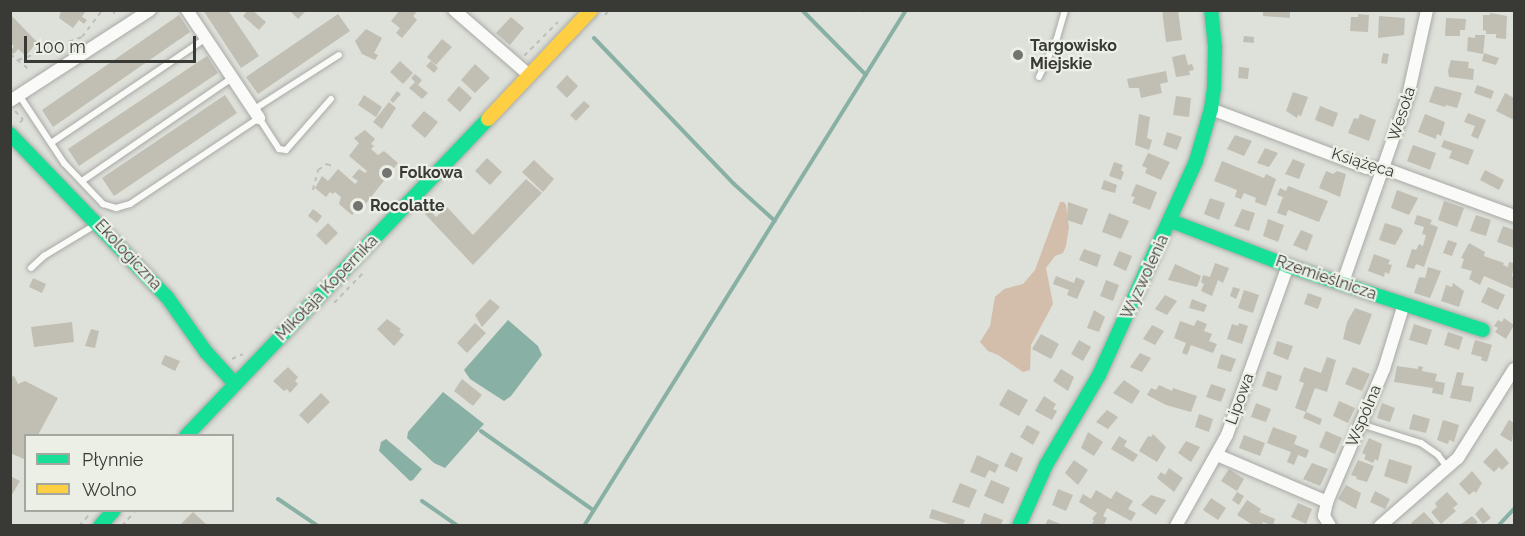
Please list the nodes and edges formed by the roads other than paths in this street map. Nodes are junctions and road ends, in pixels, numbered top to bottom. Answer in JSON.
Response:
{"nodes":[{"id":1,"x":150,"y":10,"type":"edge"},
{"id":2,"x":188,"y":10,"type":"edge"},
{"id":3,"x":454,"y":10,"type":"edge"},
{"id":4,"x":591,"y":10,"type":"edge"},
{"id":5,"x":1065,"y":10,"type":"edge"},
{"id":6,"x":1211,"y":10,"type":"edge"},
{"id":7,"x":1426,"y":10,"type":"edge"},
{"id":8,"x":206,"y":38,"type":"junction"},
{"id":9,"x":339,"y":55,"type":"dead end"},
{"id":10,"x":529,"y":75,"type":"junction"},
{"id":11,"x":1039,"y":77,"type":"dead end"},
{"id":12,"x":232,"y":78,"type":"junction"},
{"id":13,"x":331,"y":99,"type":"dead end"},
{"id":14,"x":13,"y":100,"type":"edge"},
{"id":15,"x":1211,"y":109,"type":"junction"},
{"id":16,"x":256,"y":114,"type":"junction"},
{"id":17,"x":13,"y":130,"type":"edge"},
{"id":18,"x":51,"y":143,"type":"junction"},
{"id":19,"x":1383,"y":168,"type":"junction"},
{"id":20,"x":82,"y":181,"type":"junction"},
{"id":21,"x":1515,"y":216,"type":"edge"},
{"id":22,"x":1171,"y":221,"type":"junction"},
{"id":23,"x":98,"y":223,"type":"junction"},
{"id":24,"x":1288,"y":266,"type":"junction"},
{"id":25,"x":31,"y":268,"type":"dead end"},
{"id":26,"x":1343,"y":282,"type":"junction"},
{"id":27,"x":1404,"y":304,"type":"junction"},
{"id":28,"x":1483,"y":330,"type":"dead end"},
{"id":29,"x":1515,"y":369,"type":"edge"},
{"id":30,"x":235,"y":384,"type":"junction"},
{"id":31,"x":1361,"y":424,"type":"junction"},
{"id":32,"x":187,"y":434,"type":"edge"},
{"id":33,"x":1217,"y":455,"type":"junction"},
{"id":34,"x":1448,"y":468,"type":"junction"},
{"id":35,"x":1327,"y":502,"type":"junction"},
{"id":36,"x":112,"y":512,"type":"edge"},
{"id":37,"x":100,"y":525,"type":"edge"},
{"id":38,"x":1019,"y":525,"type":"edge"},
{"id":39,"x":1176,"y":525,"type":"edge"},
{"id":40,"x":1330,"y":525,"type":"edge"},
{"id":41,"x":1380,"y":525,"type":"edge"}],
"edges":[{"from":1,"to":14,"type":"street"},
{"from":2,"to":8,"type":"street"},
{"from":3,"to":10,"type":"street"},
{"from":4,"to":10,"type":"street","name":"Mikołaja Kopernika"},
{"from":5,"to":11,"type":"lane"},
{"from":6,"to":15,"type":"street","name":"Wyzwolenia"},
{"from":7,"to":19,"type":"street","name":"Wesoła"},
{"from":8,"to":12,"type":"street"},
{"from":8,"to":18,"type":"lane"},
{"from":9,"to":16,"type":"lane"},
{"from":10,"to":30,"type":"street","name":"Mikołaja Kopernika"},
{"from":12,"to":16,"type":"street"},
{"from":12,"to":20,"type":"lane"},
{"from":13,"to":16,"type":"lane"},
{"from":14,"to":18,"type":"lane"},
{"from":15,"to":19,"type":"street","name":"Książęca"},
{"from":15,"to":22,"type":"street","name":"Wyzwolenia"},
{"from":16,"to":20,"type":"lane"},
{"from":17,"to":23,"type":"street","name":"Ekologiczna"},
{"from":18,"to":20,"type":"lane"},
{"from":19,"to":21,"type":"street","name":"Książęca"},
{"from":19,"to":26,"type":"street","name":"Wesoła"},
{"from":22,"to":24,"type":"street","name":"Rzemieślnicza"},
{"from":22,"to":38,"type":"street","name":"Wyzwolenia"},
{"from":23,"to":25,"type":"lane"},
{"from":23,"to":30,"type":"street","name":"Ekologiczna"},
{"from":24,"to":26,"type":"street","name":"Rzemieślnicza"},
{"from":24,"to":33,"type":"street","name":"Lipowa"},
{"from":26,"to":27,"type":"street","name":"Rzemieślnicza"},
{"from":27,"to":28,"type":"street","name":"Rzemieślnicza"},
{"from":27,"to":31,"type":"street","name":"Wspólna"},
{"from":29,"to":34,"type":"street"},
{"from":30,"to":32,"type":"street","name":"Mikołaja Kopernika"},
{"from":31,"to":34,"type":"lane"},
{"from":31,"to":35,"type":"street","name":"Wspólna"},
{"from":33,"to":35,"type":"street"},
{"from":33,"to":39,"type":"street","name":"Lipowa"},
{"from":34,"to":41,"type":"street"},
{"from":35,"to":40,"type":"street"},
{"from":36,"to":37,"type":"street"}]}
